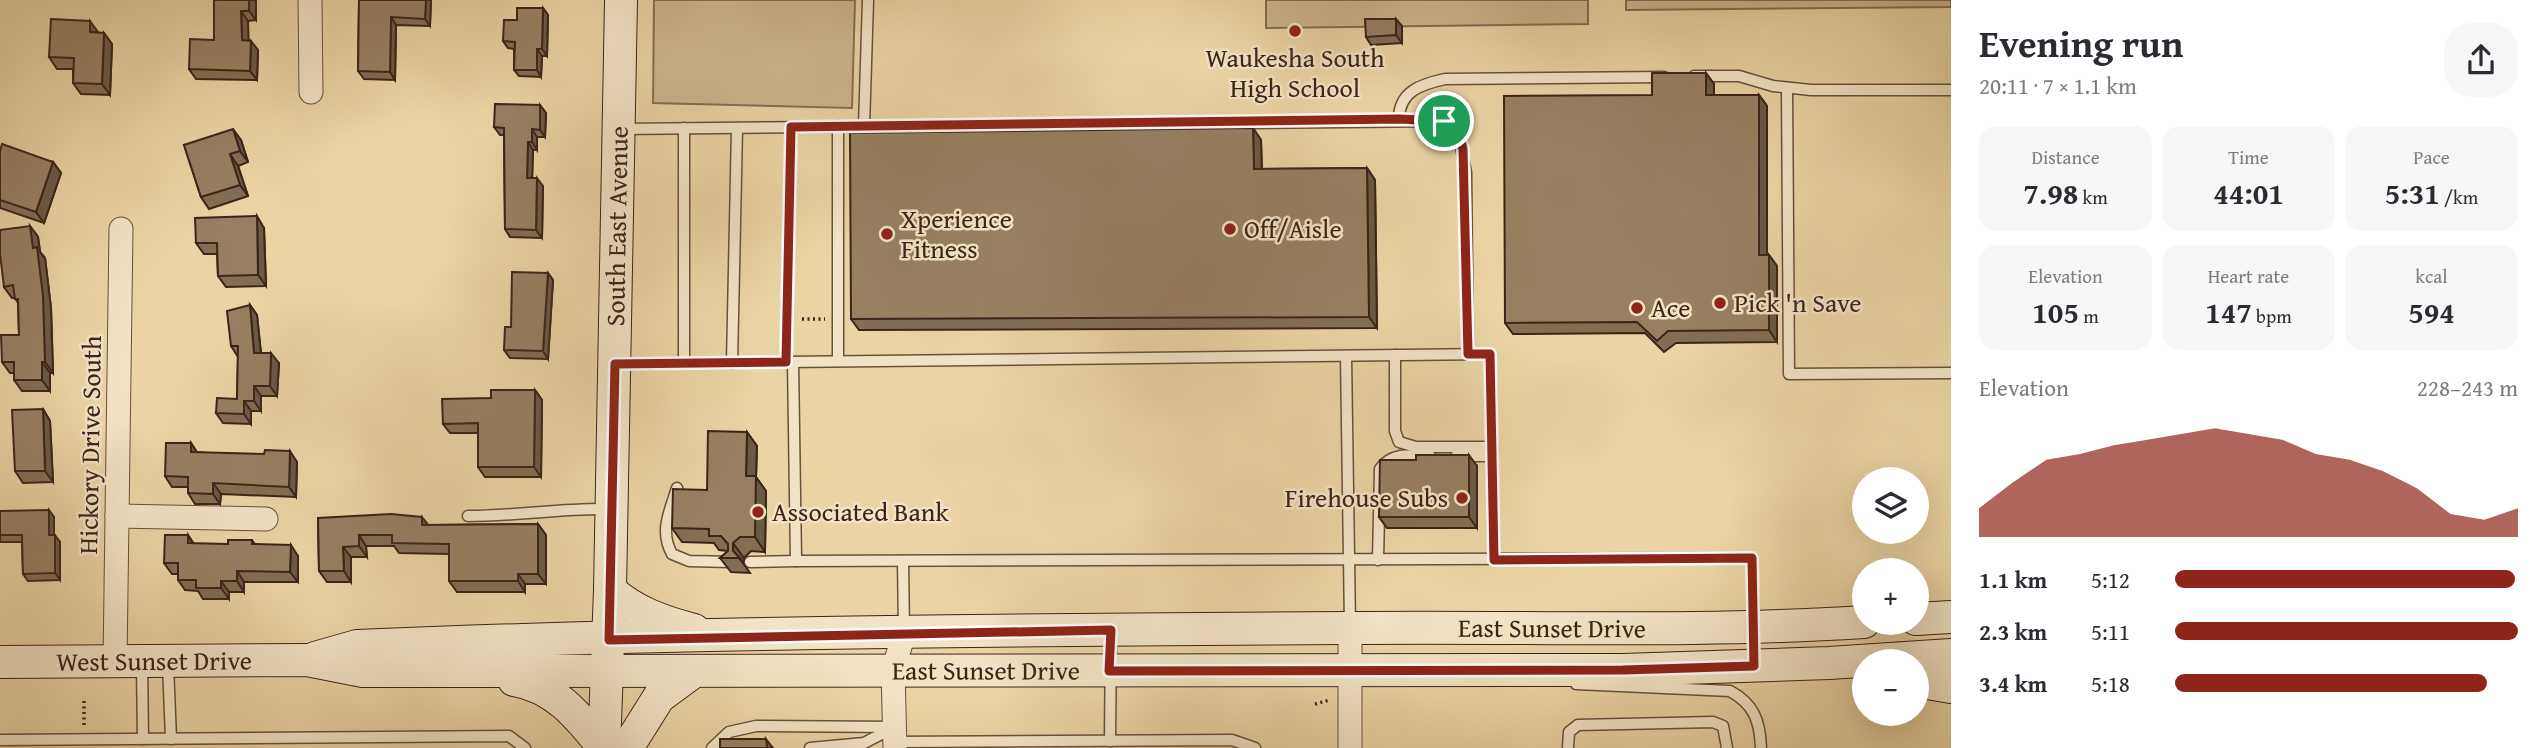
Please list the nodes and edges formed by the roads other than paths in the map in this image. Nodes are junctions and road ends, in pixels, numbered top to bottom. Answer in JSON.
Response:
{"nodes":[{"id":1,"x":310,"y":0,"type":"edge"},
{"id":2,"x":621,"y":0,"type":"edge"},
{"id":3,"x":868,"y":0,"type":"edge"},
{"id":4,"x":1670,"y":76,"type":"edge"},
{"id":5,"x":1684,"y":76,"type":"edge"},
{"id":6,"x":1787,"y":89,"type":"junction"},
{"id":7,"x":1951,"y":90,"type":"edge"},
{"id":8,"x":311,"y":92,"type":"dead end"},
{"id":9,"x":1399,"y":119,"type":"junction"},
{"id":10,"x":838,"y":126,"type":"junction"},
{"id":11,"x":864,"y":126,"type":"junction"},
{"id":12,"x":791,"y":127,"type":"junction"},
{"id":13,"x":684,"y":128,"type":"junction"},
{"id":14,"x":737,"y":128,"type":"junction"},
{"id":15,"x":619,"y":129,"type":"junction"},
{"id":16,"x":121,"y":229,"type":"dead end"},
{"id":17,"x":1468,"y":354,"type":"junction"},
{"id":18,"x":1395,"y":355,"type":"junction"},
{"id":19,"x":1346,"y":356,"type":"junction"},
{"id":20,"x":789,"y":362,"type":"junction"},
{"id":21,"x":838,"y":362,"type":"junction"},
{"id":22,"x":684,"y":363,"type":"junction"},
{"id":23,"x":732,"y":363,"type":"junction"},
{"id":24,"x":615,"y":364,"type":"junction"},
{"id":25,"x":1951,"y":373,"type":"edge"},
{"id":26,"x":1492,"y":451,"type":"junction"},
{"id":27,"x":677,"y":488,"type":"edge"},
{"id":28,"x":612,"y":509,"type":"junction"},
{"id":29,"x":117,"y":516,"type":"junction"},
{"id":30,"x":468,"y":516,"type":"dead end"},
{"id":31,"x":266,"y":519,"type":"dead end"},
{"id":32,"x":1350,"y":560,"type":"junction"},
{"id":33,"x":1378,"y":560,"type":"junction"},
{"id":34,"x":1494,"y":560,"type":"junction"},
{"id":35,"x":796,"y":561,"type":"junction"},
{"id":36,"x":904,"y":561,"type":"junction"},
{"id":37,"x":731,"y":562,"type":"edge"},
{"id":38,"x":750,"y":562,"type":"dead end"},
{"id":39,"x":610,"y":590,"type":"junction"},
{"id":40,"x":1951,"y":617,"type":"edge"},
{"id":41,"x":1929,"y":618,"type":"edge"},
{"id":42,"x":1852,"y":622,"type":"edge"},
{"id":43,"x":1753,"y":626,"type":"junction"},
{"id":44,"x":1350,"y":628,"type":"junction"},
{"id":45,"x":1111,"y":630,"type":"junction"},
{"id":46,"x":904,"y":634,"type":"junction"},
{"id":47,"x":719,"y":637,"type":"junction"},
{"id":48,"x":609,"y":640,"type":"junction"},
{"id":49,"x":1951,"y":655,"type":"edge"},
{"id":50,"x":307,"y":660,"type":"junction"},
{"id":51,"x":142,"y":662,"type":"junction"},
{"id":52,"x":0,"y":663,"type":"edge"},
{"id":53,"x":1829,"y":663,"type":"junction"},
{"id":54,"x":1754,"y":666,"type":"junction"},
{"id":55,"x":1852,"y":669,"type":"edge"},
{"id":56,"x":457,"y":671,"type":"junction"},
{"id":57,"x":893,"y":671,"type":"junction"},
{"id":58,"x":1109,"y":671,"type":"junction"},
{"id":59,"x":1350,"y":671,"type":"junction"},
{"id":60,"x":1483,"y":671,"type":"junction"},
{"id":61,"x":608,"y":672,"type":"junction"},
{"id":62,"x":693,"y":672,"type":"junction"},
{"id":63,"x":1929,"y":683,"type":"edge"},
{"id":64,"x":1951,"y":687,"type":"edge"},
{"id":65,"x":143,"y":739,"type":"junction"},
{"id":66,"x":171,"y":739,"type":"junction"},
{"id":67,"x":895,"y":739,"type":"edge"},
{"id":68,"x":0,"y":740,"type":"edge"},
{"id":69,"x":1110,"y":741,"type":"junction"},
{"id":70,"x":231,"y":743,"type":"edge"},
{"id":71,"x":97,"y":744,"type":"edge"},
{"id":72,"x":157,"y":744,"type":"edge"},
{"id":73,"x":525,"y":748,"type":"edge"},
{"id":74,"x":604,"y":748,"type":"edge"},
{"id":75,"x":627,"y":748,"type":"edge"},
{"id":76,"x":712,"y":748,"type":"edge"},
{"id":77,"x":810,"y":748,"type":"edge"},
{"id":78,"x":1255,"y":748,"type":"edge"},
{"id":79,"x":1350,"y":748,"type":"edge"},
{"id":80,"x":1568,"y":748,"type":"edge"},
{"id":81,"x":1727,"y":748,"type":"edge"},
{"id":82,"x":1761,"y":748,"type":"edge"}],
"edges":[{"from":1,"to":8,"type":"street"},
{"from":2,"to":15,"type":"main road","name":"South East Avenue"},
{"from":3,"to":11,"type":"lane"},
{"from":4,"to":9,"type":"lane"},
{"from":5,"to":6,"type":"lane"},
{"from":6,"to":7,"type":"lane"},
{"from":6,"to":25,"type":"lane"},
{"from":9,"to":11,"type":"lane"},
{"from":9,"to":17,"type":"lane"},
{"from":10,"to":11,"type":"lane"},
{"from":10,"to":12,"type":"lane"},
{"from":10,"to":21,"type":"lane"},
{"from":12,"to":14,"type":"lane"},
{"from":12,"to":20,"type":"lane"},
{"from":13,"to":14,"type":"lane"},
{"from":13,"to":15,"type":"lane"},
{"from":13,"to":22,"type":"lane"},
{"from":14,"to":23,"type":"lane"},
{"from":15,"to":24,"type":"main road","name":"South East Avenue"},
{"from":16,"to":29,"type":"street","name":"Hickory Drive South"},
{"from":17,"to":18,"type":"lane"},
{"from":17,"to":26,"type":"lane"},
{"from":18,"to":19,"type":"lane"},
{"from":18,"to":26,"type":"lane"},
{"from":19,"to":21,"type":"lane"},
{"from":19,"to":32,"type":"lane"},
{"from":20,"to":21,"type":"lane"},
{"from":20,"to":23,"type":"lane"},
{"from":20,"to":35,"type":"lane"},
{"from":22,"to":23,"type":"lane"},
{"from":22,"to":24,"type":"lane"},
{"from":24,"to":28,"type":"main road","name":"South East Avenue"},
{"from":26,"to":33,"type":"lane"},
{"from":26,"to":34,"type":"lane"},
{"from":27,"to":37,"type":"lane"},
{"from":28,"to":30,"type":"lane"},
{"from":28,"to":39,"type":"main road","name":"South East Avenue"},
{"from":29,"to":31,"type":"street"},
{"from":29,"to":51,"type":"street","name":"Hickory Drive South"},
{"from":32,"to":33,"type":"lane"},
{"from":32,"to":36,"type":"lane"},
{"from":32,"to":44,"type":"lane"},
{"from":33,"to":34,"type":"lane"},
{"from":34,"to":43,"type":"lane"},
{"from":35,"to":36,"type":"lane"},
{"from":35,"to":38,"type":"lane"},
{"from":36,"to":46,"type":"lane"},
{"from":39,"to":47,"type":"main road"},
{"from":39,"to":48,"type":"main road","name":"South East Avenue"},
{"from":40,"to":41,"type":"main road"},
{"from":42,"to":43,"type":"main road","name":"East Sunset Drive"},
{"from":43,"to":44,"type":"main road","name":"East Sunset Drive"},
{"from":43,"to":54,"type":"lane"},
{"from":44,"to":45,"type":"main road","name":"East Sunset Drive"},
{"from":44,"to":59,"type":"street"},
{"from":45,"to":46,"type":"main road","name":"East Sunset Drive"},
{"from":45,"to":58,"type":"lane"},
{"from":46,"to":47,"type":"main road","name":"East Sunset Drive"},
{"from":46,"to":57,"type":"street"},
{"from":47,"to":48,"type":"main road","name":"East Sunset Drive"},
{"from":48,"to":50,"type":"main road","name":"West Sunset Drive"},
{"from":48,"to":61,"type":"main road","name":"South East Avenue"},
{"from":49,"to":53,"type":"main road","name":"East Sunset Drive"},
{"from":50,"to":51,"type":"main road","name":"West Sunset Drive"},
{"from":50,"to":56,"type":"main road","name":"West Sunset Drive"},
{"from":51,"to":52,"type":"main road","name":"West Sunset Drive"},
{"from":51,"to":65,"type":"lane"},
{"from":51,"to":66,"type":"lane"},
{"from":53,"to":54,"type":"main road","name":"East Sunset Drive"},
{"from":53,"to":55,"type":"main road"},
{"from":54,"to":60,"type":"main road","name":"East Sunset Drive"},
{"from":56,"to":61,"type":"main road","name":"West Sunset Drive"},
{"from":56,"to":74,"type":"main road"},
{"from":57,"to":58,"type":"main road","name":"East Sunset Drive"},
{"from":57,"to":62,"type":"main road","name":"East Sunset Drive"},
{"from":57,"to":67,"type":"street"},
{"from":58,"to":59,"type":"main road","name":"East Sunset Drive"},
{"from":58,"to":69,"type":"lane"},
{"from":59,"to":60,"type":"main road","name":"East Sunset Drive"},
{"from":59,"to":79,"type":"street"},
{"from":60,"to":82,"type":"lane"},
{"from":61,"to":62,"type":"main road","name":"East Sunset Drive"},
{"from":61,"to":74,"type":"main road","name":"South East Avenue"},
{"from":62,"to":75,"type":"main road"},
{"from":63,"to":64,"type":"main road"},
{"from":65,"to":71,"type":"lane"},
{"from":65,"to":72,"type":"lane"},
{"from":66,"to":70,"type":"lane"},
{"from":66,"to":72,"type":"lane"},
{"from":67,"to":69,"type":"lane"},
{"from":67,"to":76,"type":"lane"},
{"from":67,"to":77,"type":"lane"},
{"from":68,"to":71,"type":"lane"},
{"from":69,"to":78,"type":"lane"},
{"from":70,"to":73,"type":"lane"},
{"from":80,"to":81,"type":"lane"}]}
